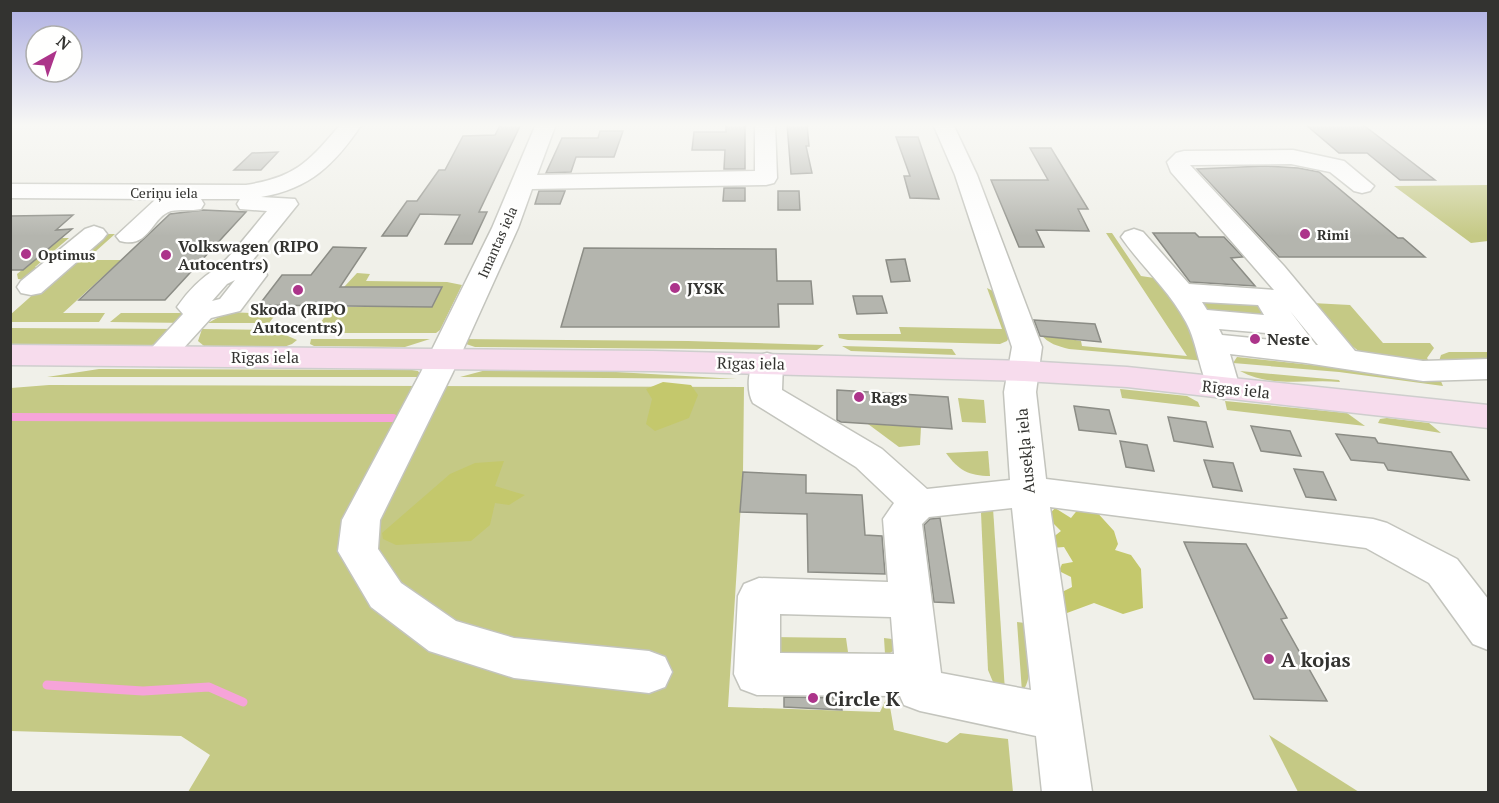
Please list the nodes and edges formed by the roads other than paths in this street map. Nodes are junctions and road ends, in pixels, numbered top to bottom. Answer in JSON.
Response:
{"nodes":[{"id":1,"x":320,"y":161,"type":"edge"},
{"id":2,"x":531,"y":161,"type":"edge"},
{"id":3,"x":766,"y":161,"type":"edge"},
{"id":4,"x":960,"y":161,"type":"edge"},
{"id":5,"x":1179,"y":161,"type":"edge"},
{"id":6,"x":1306,"y":161,"type":"edge"},
{"id":7,"x":523,"y":182,"type":"junction"},
{"id":8,"x":1362,"y":186,"type":"dead end"},
{"id":9,"x":10,"y":191,"type":"edge"},
{"id":10,"x":94,"y":234,"type":"dead end"},
{"id":11,"x":129,"y":236,"type":"dead end"},
{"id":12,"x":1134,"y":237,"type":"dead end"},
{"id":13,"x":21,"y":287,"type":"edge"},
{"id":14,"x":1181,"y":292,"type":"junction"},
{"id":15,"x":10,"y":305,"type":"edge"},
{"id":16,"x":1292,"y":313,"type":"junction"},
{"id":17,"x":1205,"y":330,"type":"junction"},
{"id":18,"x":1306,"y":352,"type":"junction"},
{"id":19,"x":10,"y":355,"type":"edge"},
{"id":20,"x":159,"y":356,"type":"junction"},
{"id":21,"x":443,"y":358,"type":"junction"},
{"id":22,"x":1346,"y":360,"type":"junction"},
{"id":23,"x":767,"y":363,"type":"junction"},
{"id":24,"x":1488,"y":369,"type":"edge"},
{"id":25,"x":1024,"y":371,"type":"junction"},
{"id":26,"x":1224,"y":388,"type":"junction"},
{"id":27,"x":1488,"y":417,"type":"edge"},
{"id":28,"x":1029,"y":492,"type":"junction"},
{"id":29,"x":919,"y":504,"type":"junction"},
{"id":30,"x":910,"y":600,"type":"junction"},
{"id":31,"x":1488,"y":631,"type":"edge"},
{"id":32,"x":650,"y":672,"type":"dead end"},
{"id":33,"x":918,"y":675,"type":"junction"},
{"id":34,"x":1057,"y":718,"type":"junction"},
{"id":35,"x":1067,"y":792,"type":"edge"}],
"edges":[{"from":1,"to":9,"type":"street","name":"Ceriņu iela"},
{"from":2,"to":7,"type":"street","name":"Imantas iela"},
{"from":3,"to":7,"type":"street"},
{"from":4,"to":25,"type":"street","name":"Ausekļa iela"},
{"from":5,"to":16,"type":"street"},
{"from":6,"to":8,"type":"street"},
{"from":7,"to":21,"type":"street","name":"Imantas iela"},
{"from":10,"to":13,"type":"street"},
{"from":11,"to":20,"type":"street"},
{"from":12,"to":14,"type":"street"},
{"from":13,"to":15,"type":"street"},
{"from":14,"to":16,"type":"street"},
{"from":14,"to":17,"type":"street"},
{"from":16,"to":17,"type":"street"},
{"from":16,"to":18,"type":"street"},
{"from":16,"to":22,"type":"street"},
{"from":17,"to":18,"type":"street"},
{"from":17,"to":26,"type":"street"},
{"from":18,"to":22,"type":"street"},
{"from":19,"to":20,"type":"main road","name":"Rīgas iela"},
{"from":20,"to":21,"type":"main road","name":"Rīgas iela"},
{"from":21,"to":23,"type":"main road","name":"Rīgas iela"},
{"from":21,"to":32,"type":"street","name":"Imantas iela"},
{"from":22,"to":24,"type":"street"},
{"from":23,"to":25,"type":"main road","name":"Rīgas iela"},
{"from":23,"to":29,"type":"street"},
{"from":25,"to":26,"type":"main road","name":"Rīgas iela"},
{"from":25,"to":28,"type":"street","name":"Ausekļa iela"},
{"from":26,"to":27,"type":"main road","name":"Rīgas iela"},
{"from":28,"to":29,"type":"street"},
{"from":28,"to":31,"type":"street"},
{"from":28,"to":34,"type":"street","name":"Ausekļa iela"},
{"from":29,"to":30,"type":"street"},
{"from":30,"to":33,"type":"street"},
{"from":30,"to":33,"type":"street"},
{"from":33,"to":34,"type":"street"},
{"from":34,"to":35,"type":"street","name":"Ausekļa iela"}]}
